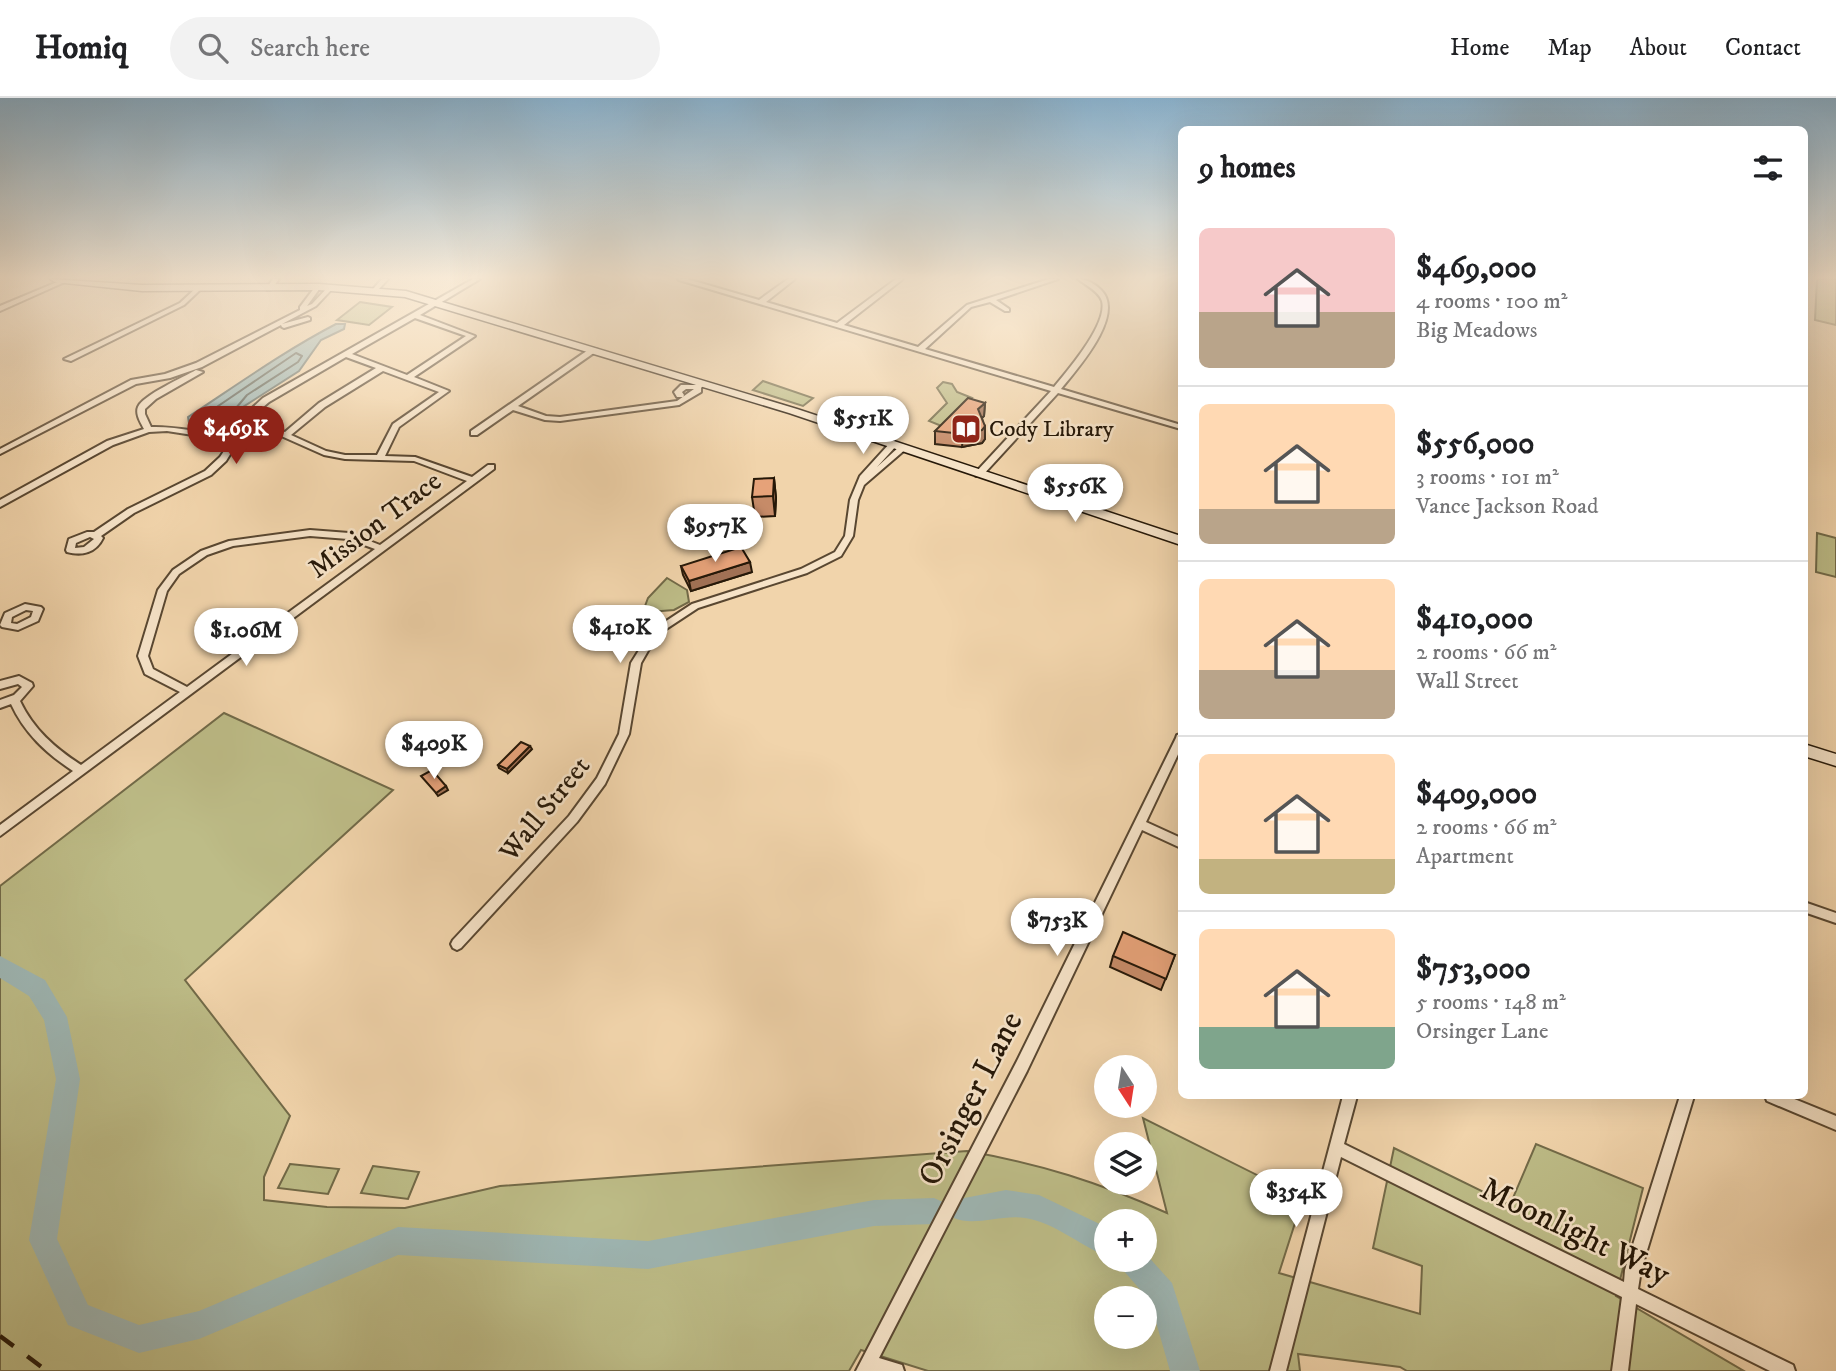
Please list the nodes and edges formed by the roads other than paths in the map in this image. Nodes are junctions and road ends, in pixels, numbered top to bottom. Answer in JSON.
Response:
{"nodes":[{"id":1,"x":111,"y":338,"type":"edge"},
{"id":2,"x":249,"y":338,"type":"edge"},
{"id":3,"x":261,"y":338,"type":"edge"},
{"id":4,"x":368,"y":338,"type":"edge"},
{"id":5,"x":374,"y":338,"type":"edge"},
{"id":6,"x":467,"y":338,"type":"edge"},
{"id":7,"x":554,"y":338,"type":"edge"},
{"id":8,"x":884,"y":338,"type":"edge"},
{"id":9,"x":932,"y":338,"type":"edge"},
{"id":10,"x":1095,"y":338,"type":"edge"},
{"id":11,"x":920,"y":349,"type":"junction"},
{"id":12,"x":594,"y":351,"type":"junction"},
{"id":13,"x":344,"y":354,"type":"junction"},
{"id":14,"x":68,"y":359,"type":"dead end"},
{"id":15,"x":382,"y":368,"type":"junction"},
{"id":16,"x":409,"y":377,"type":"junction"},
{"id":17,"x":696,"y":386,"type":"junction"},
{"id":18,"x":1055,"y":389,"type":"junction"},
{"id":19,"x":671,"y":404,"type":"junction"},
{"id":20,"x":512,"y":407,"type":"junction"},
{"id":21,"x":1178,"y":426,"type":"edge"},
{"id":22,"x":148,"y":430,"type":"junction"},
{"id":23,"x":474,"y":433,"type":"dead end"},
{"id":24,"x":287,"y":435,"type":"junction"},
{"id":25,"x":237,"y":436,"type":"junction"},
{"id":26,"x":898,"y":447,"type":"junction"},
{"id":27,"x":0,"y":452,"type":"edge"},
{"id":28,"x":381,"y":456,"type":"junction"},
{"id":29,"x":491,"y":467,"type":"dead end"},
{"id":30,"x":979,"y":474,"type":"junction"},
{"id":31,"x":473,"y":480,"type":"junction"},
{"id":32,"x":0,"y":504,"type":"edge"},
{"id":33,"x":96,"y":535,"type":"dead end"},
{"id":34,"x":1178,"y":540,"type":"edge"},
{"id":35,"x":381,"y":548,"type":"junction"},
{"id":36,"x":0,"y":685,"type":"edge"},
{"id":37,"x":188,"y":692,"type":"junction"},
{"id":38,"x":14,"y":700,"type":"junction"},
{"id":39,"x":0,"y":704,"type":"edge"},
{"id":40,"x":1178,"y":744,"type":"edge"},
{"id":41,"x":1808,"y":751,"type":"edge"},
{"id":42,"x":1836,"y":760,"type":"edge"},
{"id":43,"x":81,"y":771,"type":"junction"},
{"id":44,"x":1140,"y":824,"type":"junction"},
{"id":45,"x":0,"y":831,"type":"edge"},
{"id":46,"x":1178,"y":842,"type":"edge"},
{"id":47,"x":1808,"y":908,"type":"edge"},
{"id":48,"x":1836,"y":918,"type":"edge"},
{"id":49,"x":457,"y":944,"type":"dead end"},
{"id":50,"x":1349,"y":1099,"type":"edge"},
{"id":51,"x":1685,"y":1099,"type":"edge"},
{"id":52,"x":1779,"y":1099,"type":"edge"},
{"id":53,"x":1836,"y":1123,"type":"edge"},
{"id":54,"x":1336,"y":1147,"type":"junction"},
{"id":55,"x":1631,"y":1294,"type":"junction"},
{"id":56,"x":866,"y":1366,"type":"edge"},
{"id":57,"x":897,"y":1371,"type":"edge"},
{"id":58,"x":1278,"y":1371,"type":"edge"},
{"id":59,"x":1620,"y":1371,"type":"edge"},
{"id":60,"x":1787,"y":1371,"type":"edge"}],
"edges":[{"from":1,"to":14,"type":"street"},
{"from":2,"to":27,"type":"street"},
{"from":3,"to":22,"type":"street"},
{"from":4,"to":13,"type":"street"},
{"from":5,"to":13,"type":"street"},
{"from":6,"to":16,"type":"street"},
{"from":7,"to":12,"type":"main road"},
{"from":8,"to":11,"type":"street"},
{"from":9,"to":11,"type":"street"},
{"from":10,"to":18,"type":"street"},
{"from":11,"to":18,"type":"street"},
{"from":12,"to":17,"type":"main road"},
{"from":12,"to":20,"type":"street"},
{"from":13,"to":15,"type":"street"},
{"from":13,"to":25,"type":"street"},
{"from":15,"to":16,"type":"street"},
{"from":15,"to":24,"type":"street"},
{"from":16,"to":28,"type":"street"},
{"from":17,"to":19,"type":"street"},
{"from":17,"to":19,"type":"street"},
{"from":17,"to":26,"type":"main road"},
{"from":18,"to":21,"type":"street"},
{"from":18,"to":30,"type":"street"},
{"from":19,"to":20,"type":"street"},
{"from":20,"to":23,"type":"street"},
{"from":22,"to":25,"type":"street","name":"Mission Trace"},
{"from":22,"to":32,"type":"street","name":"Mission Trace"},
{"from":24,"to":25,"type":"street","name":"Mission Trace"},
{"from":24,"to":28,"type":"street","name":"Mission Trace"},
{"from":25,"to":33,"type":"street"},
{"from":26,"to":30,"type":"main road"},
{"from":26,"to":49,"type":"street","name":"Wall Street"},
{"from":28,"to":31,"type":"street","name":"Mission Trace"},
{"from":29,"to":31,"type":"street","name":"Mission Trace"},
{"from":30,"to":34,"type":"main road"},
{"from":31,"to":35,"type":"street","name":"Mission Trace"},
{"from":35,"to":37,"type":"street","name":"Mission Trace"},
{"from":35,"to":37,"type":"street"},
{"from":36,"to":38,"type":"street"},
{"from":37,"to":43,"type":"street","name":"Mission Trace"},
{"from":38,"to":39,"type":"street"},
{"from":38,"to":43,"type":"street"},
{"from":40,"to":44,"type":"street","name":"Orsinger Lane"},
{"from":41,"to":42,"type":"main road"},
{"from":43,"to":45,"type":"street","name":"Mission Trace"},
{"from":44,"to":46,"type":"street"},
{"from":44,"to":56,"type":"street","name":"Orsinger Lane"},
{"from":47,"to":48,"type":"street"},
{"from":50,"to":54,"type":"street"},
{"from":51,"to":55,"type":"street"},
{"from":52,"to":53,"type":"street"},
{"from":54,"to":55,"type":"street","name":"Moonlight Way"},
{"from":54,"to":58,"type":"street"},
{"from":55,"to":59,"type":"street"},
{"from":55,"to":60,"type":"street","name":"Moonlight Way"},
{"from":56,"to":57,"type":"street"}]}
